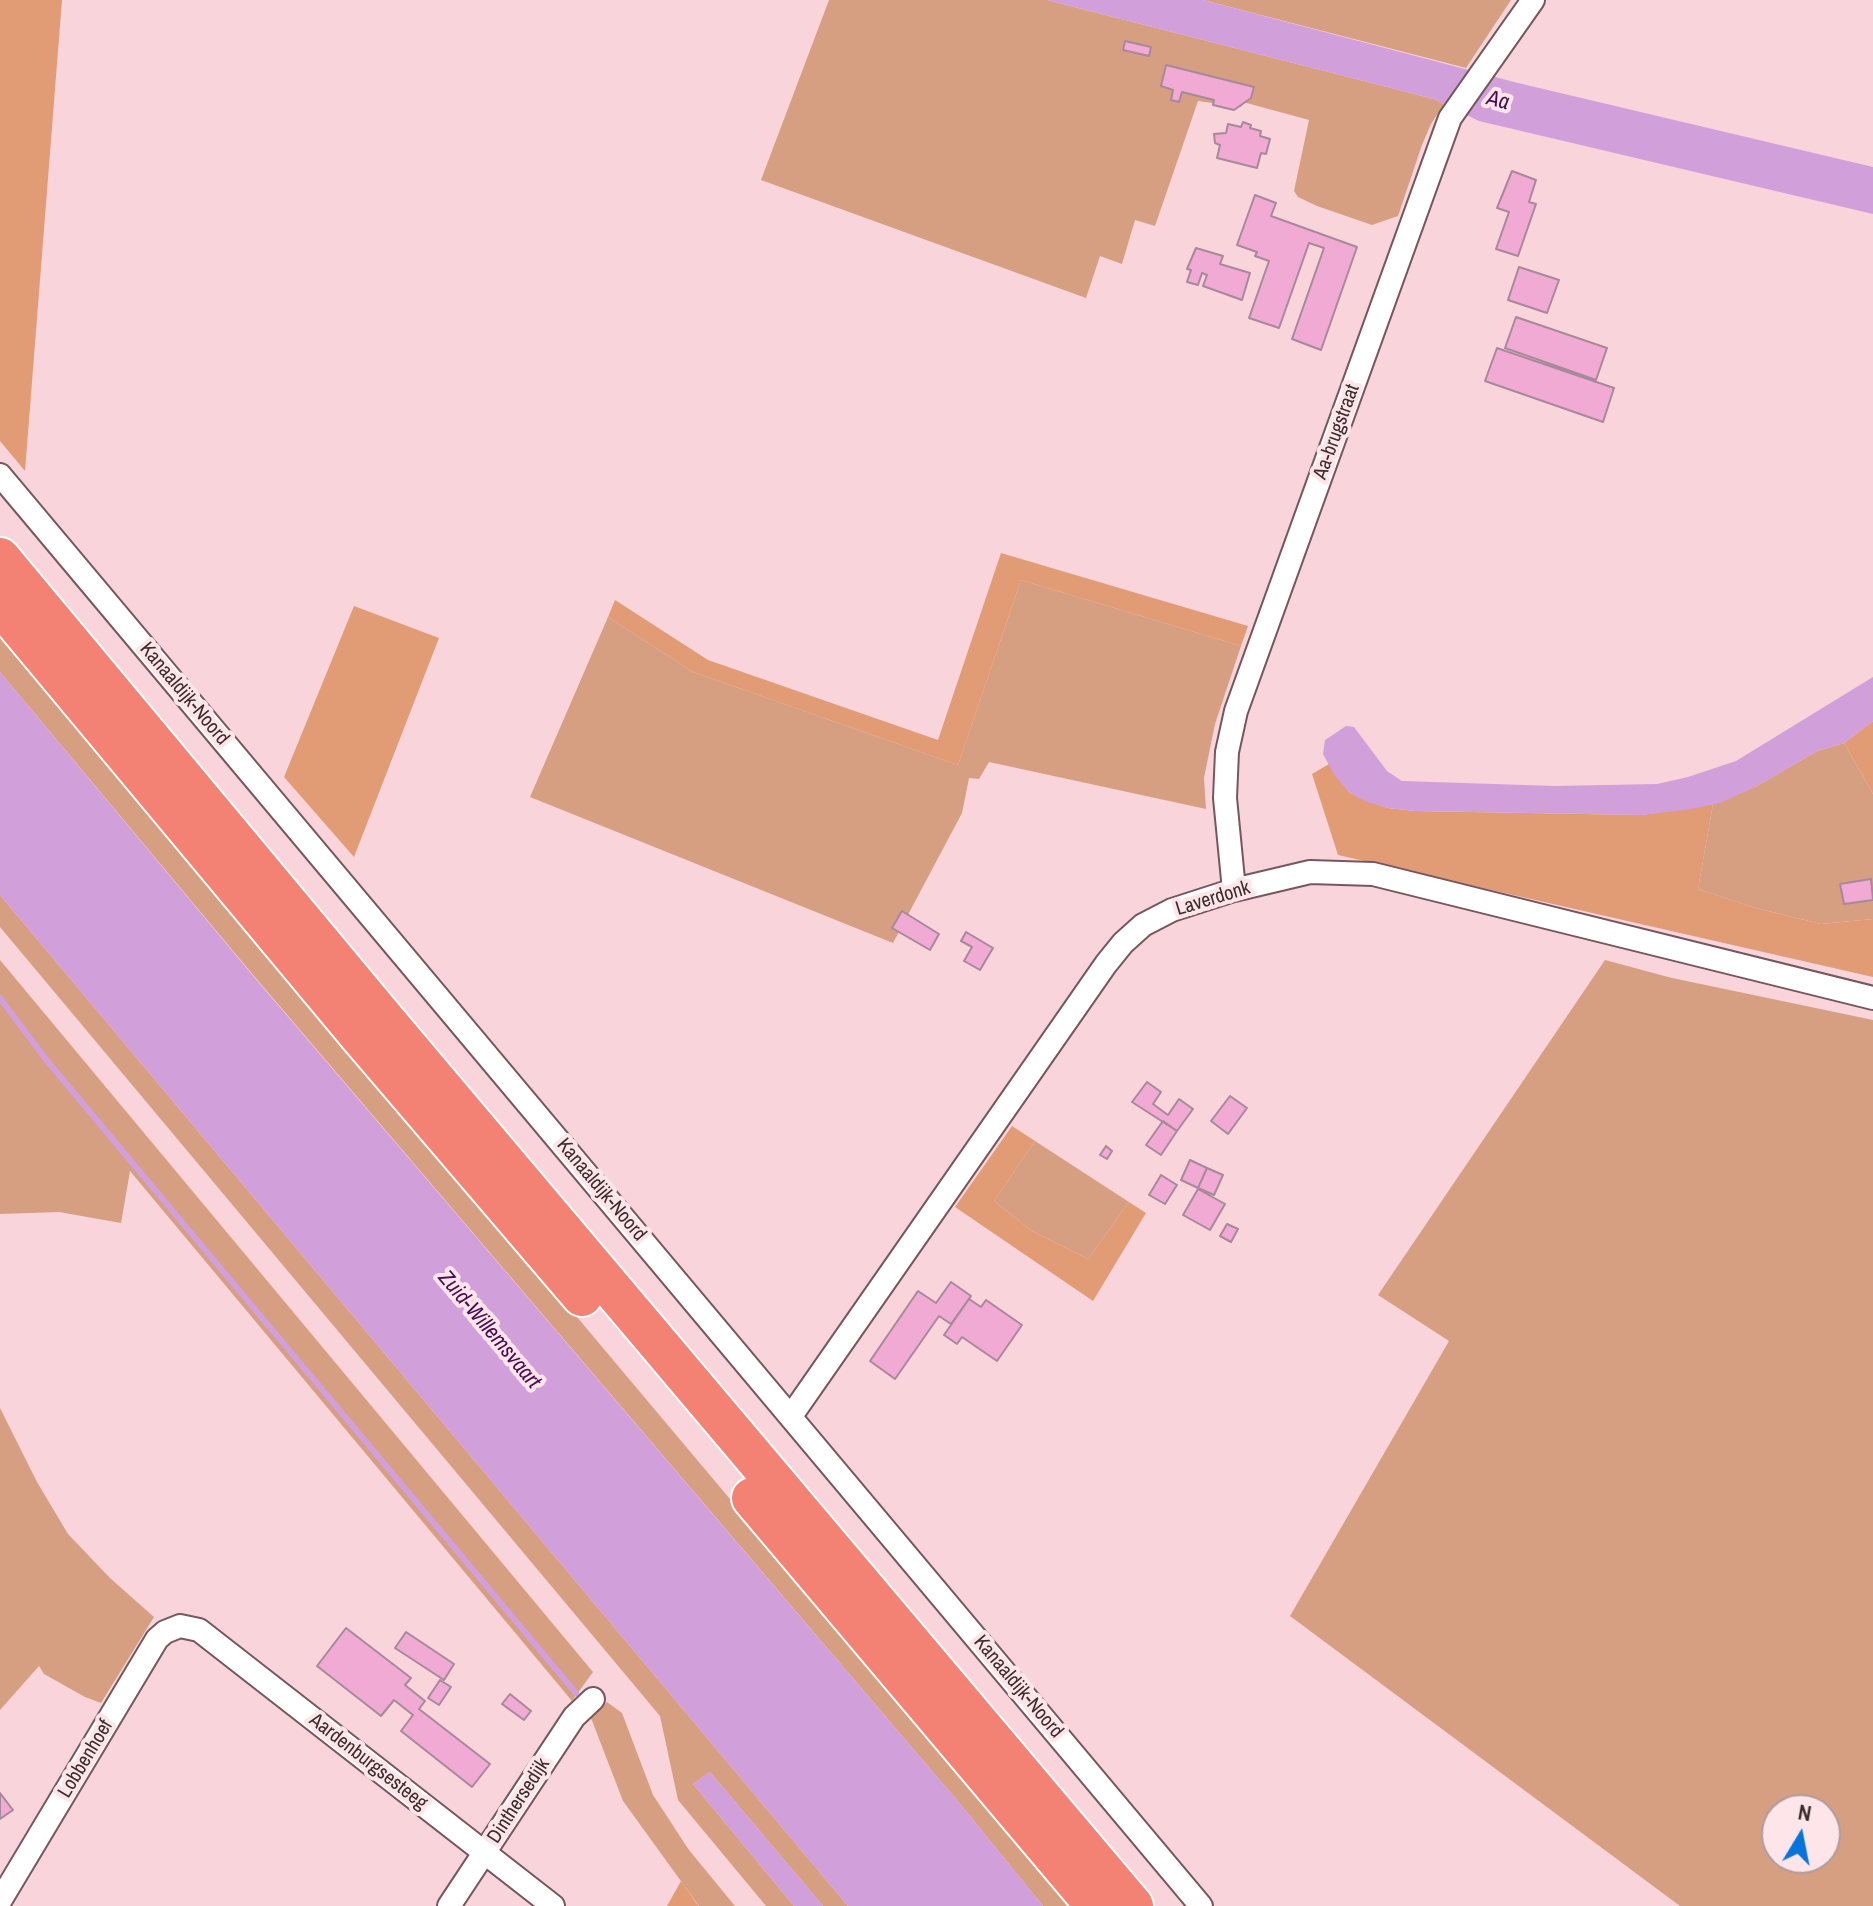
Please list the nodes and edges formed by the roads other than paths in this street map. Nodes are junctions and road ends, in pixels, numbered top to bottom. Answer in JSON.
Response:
{"nodes":[{"id":1,"x":1533,"y":0,"type":"edge"},
{"id":2,"x":0,"y":475,"type":"edge"},
{"id":3,"x":0,"y":558,"type":"edge"},
{"id":4,"x":0,"y":604,"type":"edge"},
{"id":5,"x":1234,"y":890,"type":"junction"},
{"id":6,"x":1873,"y":998,"type":"edge"},
{"id":7,"x":791,"y":1416,"type":"junction"},
{"id":8,"x":180,"y":1626,"type":"joint"},
{"id":9,"x":593,"y":1699,"type":"dead end"},
{"id":10,"x":484,"y":1854,"type":"junction"},
{"id":11,"x":0,"y":1901,"type":"edge"},
{"id":12,"x":449,"y":1906,"type":"edge"},
{"id":13,"x":553,"y":1906,"type":"edge"},
{"id":14,"x":1096,"y":1906,"type":"edge"},
{"id":15,"x":1133,"y":1906,"type":"edge"},
{"id":16,"x":1201,"y":1906,"type":"edge"}],
"edges":[{"from":1,"to":5,"type":"street","name":"Aa-brugstraat"},
{"from":2,"to":7,"type":"street","name":"Kanaaldijk-Noord"},
{"from":3,"to":15,"type":"highway"},
{"from":4,"to":14,"type":"highway"},
{"from":5,"to":6,"type":"street","name":"Laverdonk"},
{"from":5,"to":7,"type":"street","name":"Laverdonk"},
{"from":7,"to":16,"type":"street","name":"Kanaaldijk-Noord"},
{"from":8,"to":10,"type":"street","name":"Aardenburgsesteeg"},
{"from":8,"to":11,"type":"street","name":"Lobbenhoef"},
{"from":9,"to":10,"type":"street","name":"Dinthersedijk"},
{"from":10,"to":12,"type":"street","name":"Dinthersedijk"},
{"from":10,"to":13,"type":"street","name":"Aardenburgsesteeg"}]}
